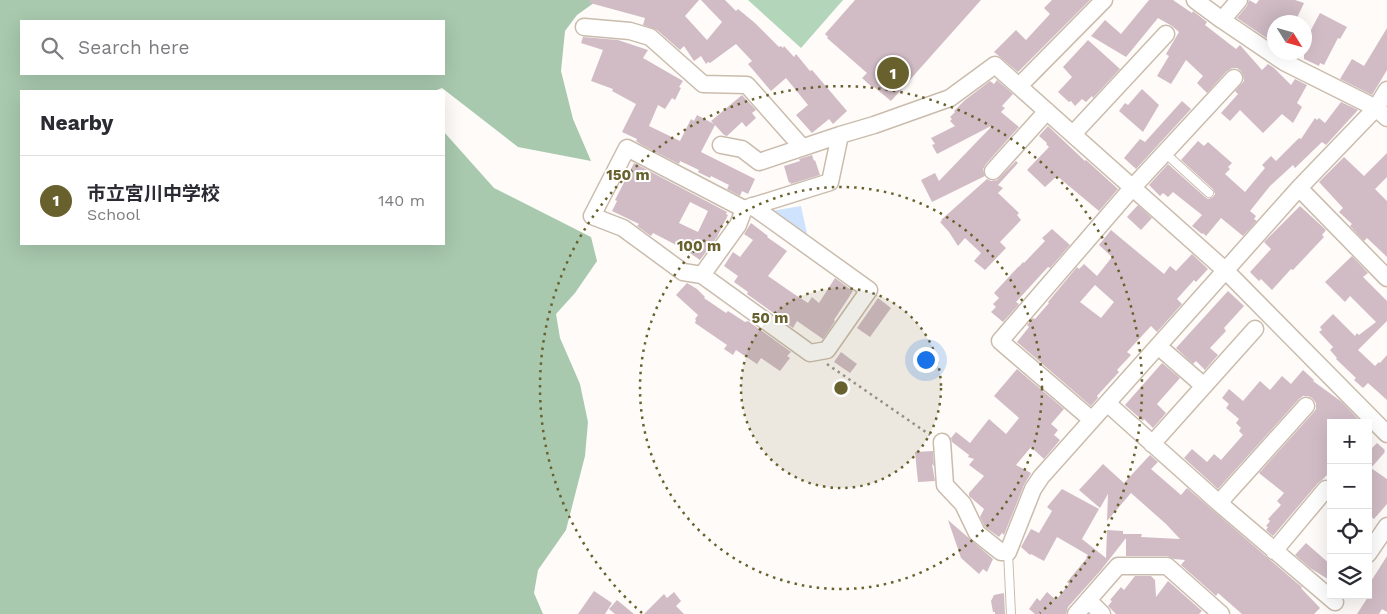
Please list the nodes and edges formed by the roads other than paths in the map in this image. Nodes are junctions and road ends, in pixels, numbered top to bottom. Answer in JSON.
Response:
{"nodes":[{"id":1,"x":1104,"y":0,"type":"edge"},
{"id":2,"x":1195,"y":0,"type":"edge"},
{"id":3,"x":1239,"y":0,"type":"edge"},
{"id":4,"x":1222,"y":20,"type":"junction"},
{"id":5,"x":584,"y":27,"type":"dead end"},
{"id":6,"x":1166,"y":34,"type":"dead end"},
{"id":7,"x":1234,"y":78,"type":"dead end"},
{"id":8,"x":1019,"y":86,"type":"junction"},
{"id":9,"x":1387,"y":90,"type":"edge"},
{"id":10,"x":1048,"y":111,"type":"junction"},
{"id":11,"x":1382,"y":113,"type":"edge"},
{"id":12,"x":1073,"y":134,"type":"junction"},
{"id":13,"x":840,"y":135,"type":"junction"},
{"id":14,"x":721,"y":145,"type":"dead end"},
{"id":15,"x":802,"y":147,"type":"junction"},
{"id":16,"x":1165,"y":153,"type":"junction"},
{"id":17,"x":993,"y":171,"type":"dead end"},
{"id":18,"x":1134,"y":187,"type":"junction"},
{"id":19,"x":1299,"y":188,"type":"junction"},
{"id":20,"x":1209,"y":193,"type":"dead end"},
{"id":21,"x":748,"y":208,"type":"junction"},
{"id":22,"x":1226,"y":271,"type":"junction"},
{"id":23,"x":702,"y":275,"type":"junction"},
{"id":24,"x":1387,"y":278,"type":"edge"},
{"id":25,"x":1255,"y":329,"type":"dead end"},
{"id":26,"x":1158,"y":346,"type":"junction"},
{"id":27,"x":1204,"y":386,"type":"junction"},
{"id":28,"x":1107,"y":403,"type":"junction"},
{"id":29,"x":1306,"y":406,"type":"dead end"},
{"id":30,"x":1092,"y":420,"type":"junction"},
{"id":31,"x":1387,"y":434,"type":"edge"},
{"id":32,"x":942,"y":442,"type":"road end"},
{"id":33,"x":1152,"y":444,"type":"junction"},
{"id":34,"x":1326,"y":489,"type":"dead end"},
{"id":35,"x":1220,"y":504,"type":"junction"},
{"id":36,"x":1387,"y":526,"type":"edge"},
{"id":37,"x":1372,"y":548,"type":"edge"},
{"id":38,"x":1274,"y":551,"type":"junction"},
{"id":39,"x":1008,"y":552,"type":"junction"},
{"id":40,"x":1088,"y":600,"type":"junction"},
{"id":41,"x":1333,"y":604,"type":"edge"},
{"id":42,"x":1218,"y":613,"type":"edge"},
{"id":43,"x":1011,"y":614,"type":"edge"},
{"id":44,"x":1076,"y":614,"type":"edge"},
{"id":45,"x":1102,"y":614,"type":"edge"}],
"edges":[{"from":1,"to":8,"type":"street"},
{"from":2,"to":4,"type":"street"},
{"from":3,"to":4,"type":"street"},
{"from":4,"to":11,"type":"street"},
{"from":5,"to":15,"type":"street"},
{"from":6,"to":12,"type":"street"},
{"from":7,"to":16,"type":"street"},
{"from":8,"to":10,"type":"street"},
{"from":8,"to":13,"type":"street"},
{"from":9,"to":11,"type":"street"},
{"from":10,"to":12,"type":"street"},
{"from":10,"to":17,"type":"street"},
{"from":11,"to":19,"type":"street"},
{"from":12,"to":18,"type":"street"},
{"from":13,"to":15,"type":"street"},
{"from":13,"to":21,"type":"street"},
{"from":14,"to":15,"type":"street"},
{"from":16,"to":18,"type":"street"},
{"from":16,"to":20,"type":"lane"},
{"from":18,"to":22,"type":"street"},
{"from":18,"to":30,"type":"street"},
{"from":19,"to":22,"type":"street"},
{"from":19,"to":24,"type":"street"},
{"from":21,"to":23,"type":"street"},
{"from":21,"to":23,"type":"street"},
{"from":21,"to":23,"type":"street"},
{"from":22,"to":26,"type":"street"},
{"from":22,"to":31,"type":"street"},
{"from":25,"to":27,"type":"street"},
{"from":26,"to":27,"type":"street"},
{"from":26,"to":28,"type":"street"},
{"from":27,"to":33,"type":"street"},
{"from":28,"to":30,"type":"street"},
{"from":28,"to":33,"type":"street"},
{"from":29,"to":35,"type":"street"},
{"from":30,"to":39,"type":"street"},
{"from":32,"to":39,"type":"street"},
{"from":33,"to":35,"type":"street"},
{"from":34,"to":38,"type":"street"},
{"from":35,"to":38,"type":"street"},
{"from":36,"to":37,"type":"street"},
{"from":38,"to":41,"type":"street"},
{"from":39,"to":43,"type":"lane"},
{"from":40,"to":42,"type":"street"},
{"from":40,"to":44,"type":"street"},
{"from":40,"to":45,"type":"street"}]}
